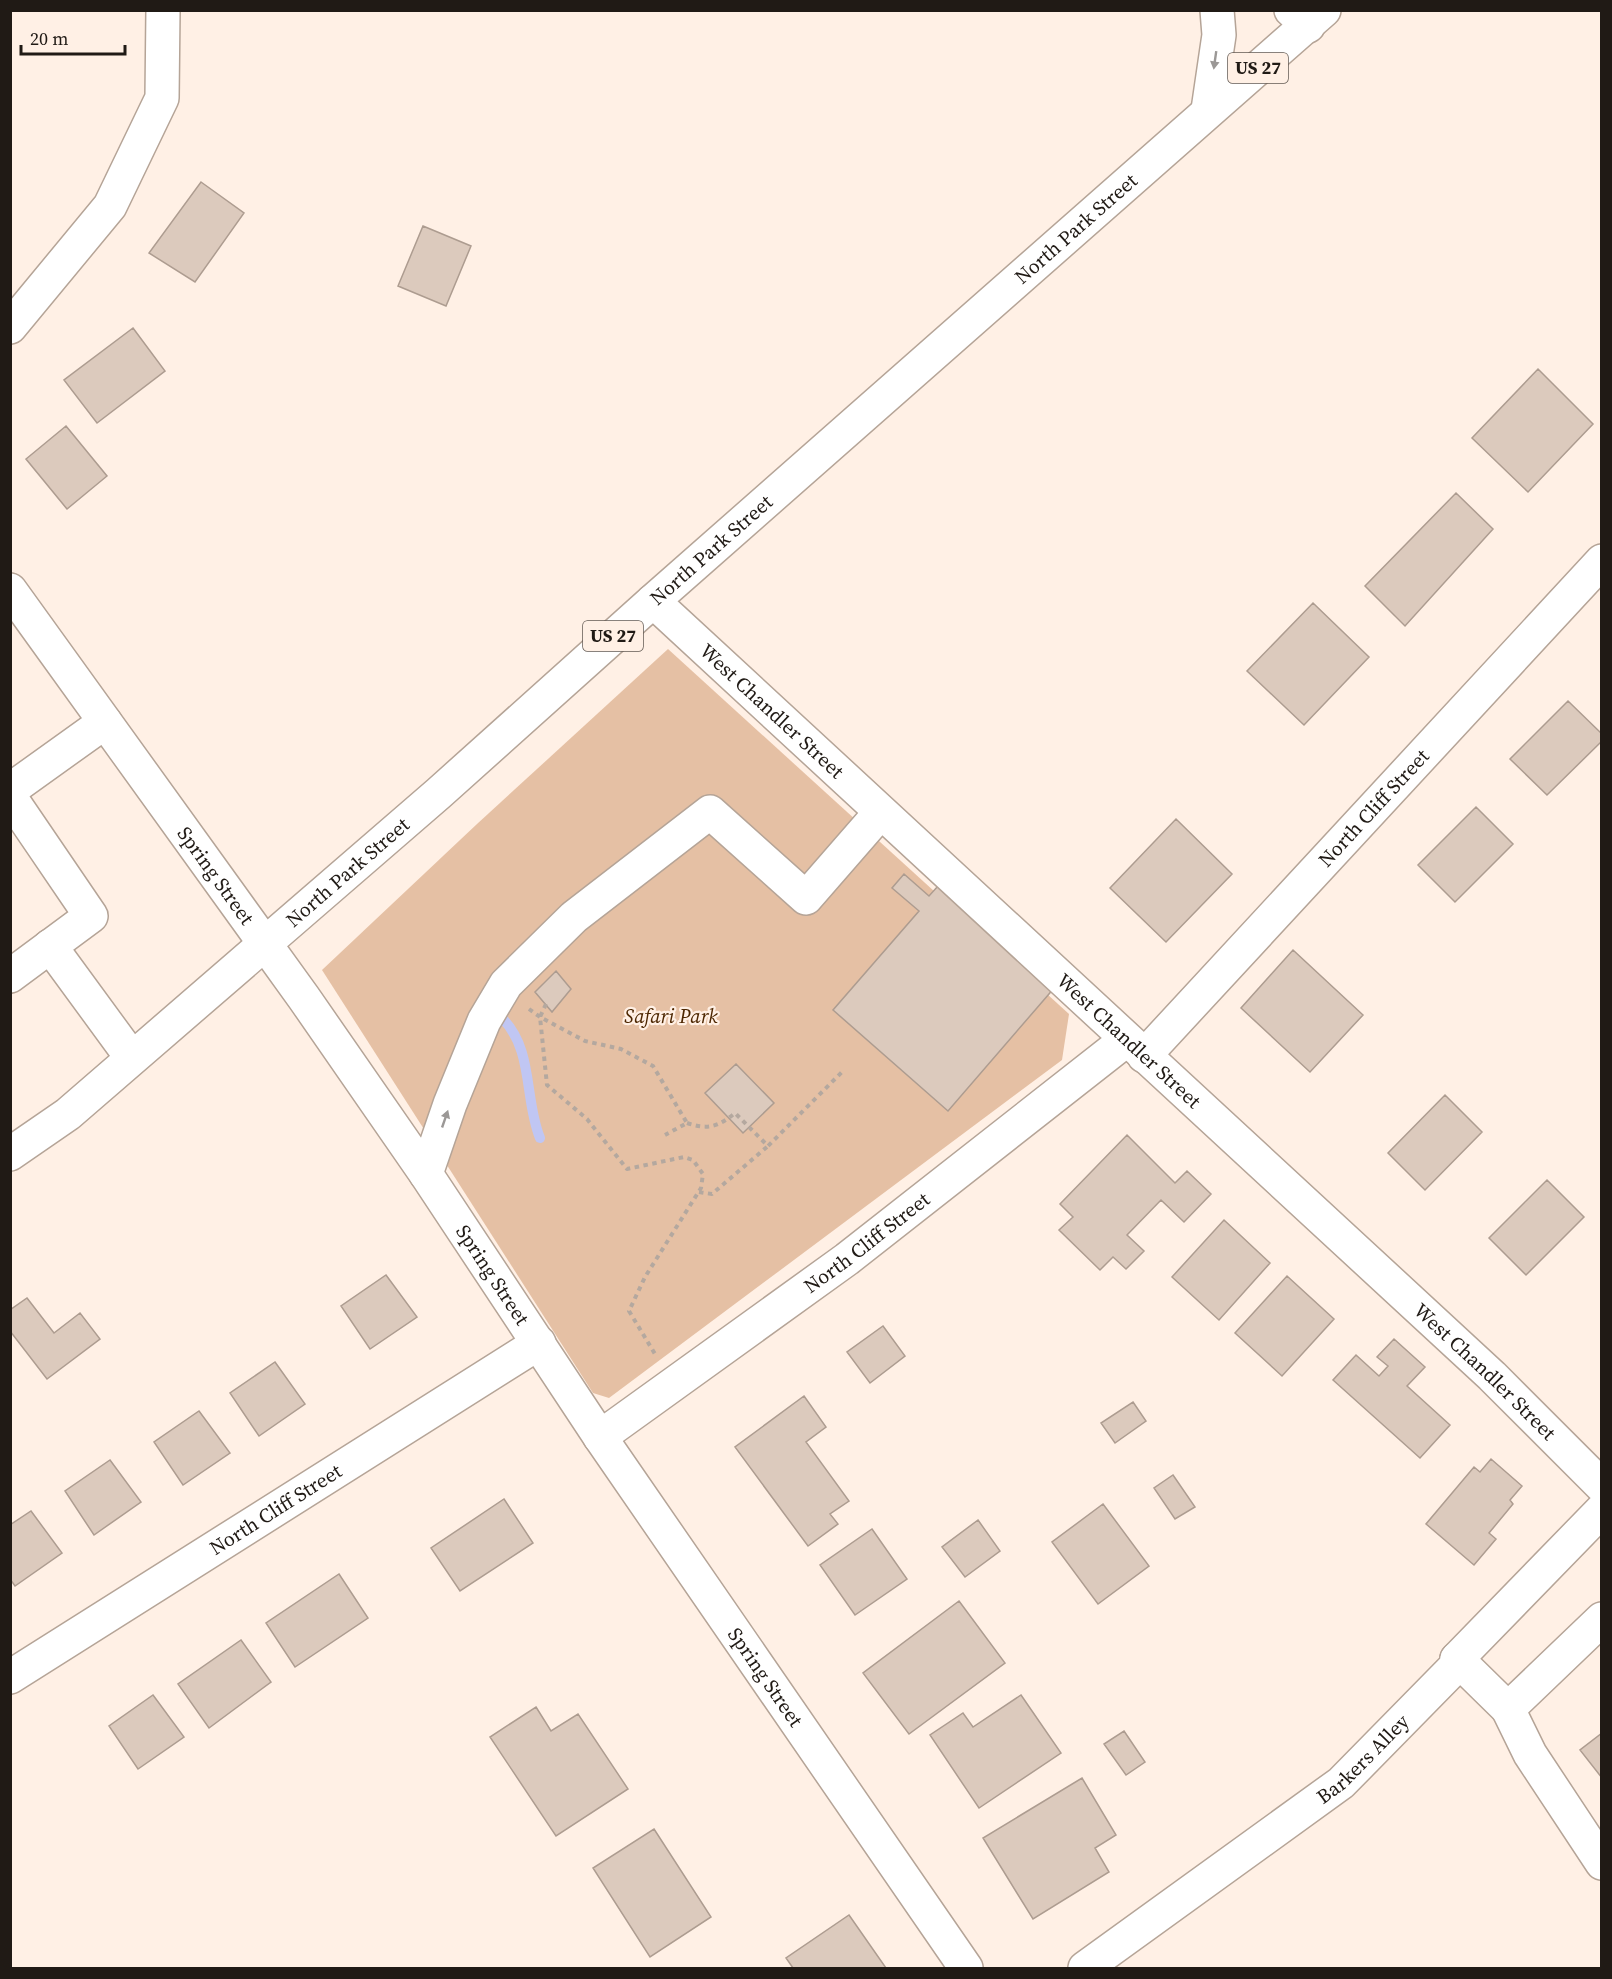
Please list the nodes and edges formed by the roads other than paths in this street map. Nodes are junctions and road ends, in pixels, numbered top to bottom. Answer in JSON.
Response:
{"nodes":[{"id":1,"x":163,"y":10,"type":"edge"},
{"id":2,"x":1217,"y":10,"type":"edge"},
{"id":3,"x":1307,"y":16,"type":"edge"},
{"id":4,"x":1208,"y":110,"type":"junction"},
{"id":5,"x":10,"y":327,"type":"edge"},
{"id":6,"x":1602,"y":561,"type":"edge"},
{"id":7,"x":10,"y":590,"type":"edge"},
{"id":8,"x":653,"y":600,"type":"junction"},
{"id":9,"x":105,"y":722,"type":"junction"},
{"id":10,"x":10,"y":790,"type":"edge"},
{"id":11,"x":10,"y":797,"type":"edge"},
{"id":12,"x":880,"y":813,"type":"junction"},
{"id":13,"x":265,"y":943,"type":"junction"},
{"id":14,"x":51,"y":946,"type":"junction"},
{"id":15,"x":10,"y":976,"type":"edge"},
{"id":16,"x":1135,"y":1048,"type":"junction"},
{"id":17,"x":132,"y":1058,"type":"junction"},
{"id":18,"x":10,"y":1154,"type":"edge"},
{"id":19,"x":426,"y":1174,"type":"junction"},
{"id":20,"x":539,"y":1343,"type":"junction"},
{"id":21,"x":600,"y":1437,"type":"junction"},
{"id":22,"x":1602,"y":1486,"type":"edge"},
{"id":23,"x":1602,"y":1510,"type":"edge"},
{"id":24,"x":1602,"y":1619,"type":"edge"},
{"id":25,"x":1456,"y":1659,"type":"junction"},
{"id":26,"x":10,"y":1677,"type":"edge"},
{"id":27,"x":1508,"y":1709,"type":"junction"},
{"id":28,"x":1602,"y":1863,"type":"edge"},
{"id":29,"x":966,"y":1968,"type":"edge"},
{"id":30,"x":1085,"y":1968,"type":"edge"}],
"edges":[{"from":1,"to":5,"type":"street"},
{"from":2,"to":4,"type":"street","one_way":true},
{"from":3,"to":4,"type":"street","name":"North Park Street","number":"US 27"},
{"from":4,"to":8,"type":"street","name":"North Park Street","number":"US 27"},
{"from":6,"to":16,"type":"street","name":"North Cliff Street"},
{"from":7,"to":9,"type":"street","name":"Spring Street"},
{"from":8,"to":12,"type":"street","name":"West Chandler Street"},
{"from":8,"to":13,"type":"street","name":"North Park Street","number":"US 27"},
{"from":9,"to":10,"type":"street"},
{"from":9,"to":13,"type":"street","name":"Spring Street"},
{"from":11,"to":14,"type":"street"},
{"from":12,"to":16,"type":"street","name":"West Chandler Street"},
{"from":19,"to":12,"type":"street","one_way":true},
{"from":13,"to":17,"type":"street","name":"North Park Street","number":"US 27"},
{"from":13,"to":19,"type":"street","name":"Spring Street"},
{"from":14,"to":15,"type":"street"},
{"from":14,"to":17,"type":"street"},
{"from":16,"to":21,"type":"street","name":"North Cliff Street"},
{"from":16,"to":22,"type":"street","name":"West Chandler Street"},
{"from":17,"to":18,"type":"street","name":"North Park Street","number":"US 27"},
{"from":19,"to":20,"type":"street","name":"Spring Street"},
{"from":20,"to":21,"type":"street","name":"Spring Street"},
{"from":20,"to":26,"type":"street","name":"North Cliff Street"},
{"from":21,"to":29,"type":"street","name":"Spring Street"},
{"from":23,"to":25,"type":"street","name":"Barkers Alley"},
{"from":24,"to":27,"type":"street"},
{"from":25,"to":27,"type":"street"},
{"from":25,"to":30,"type":"street","name":"Barkers Alley"},
{"from":27,"to":28,"type":"street"}]}
